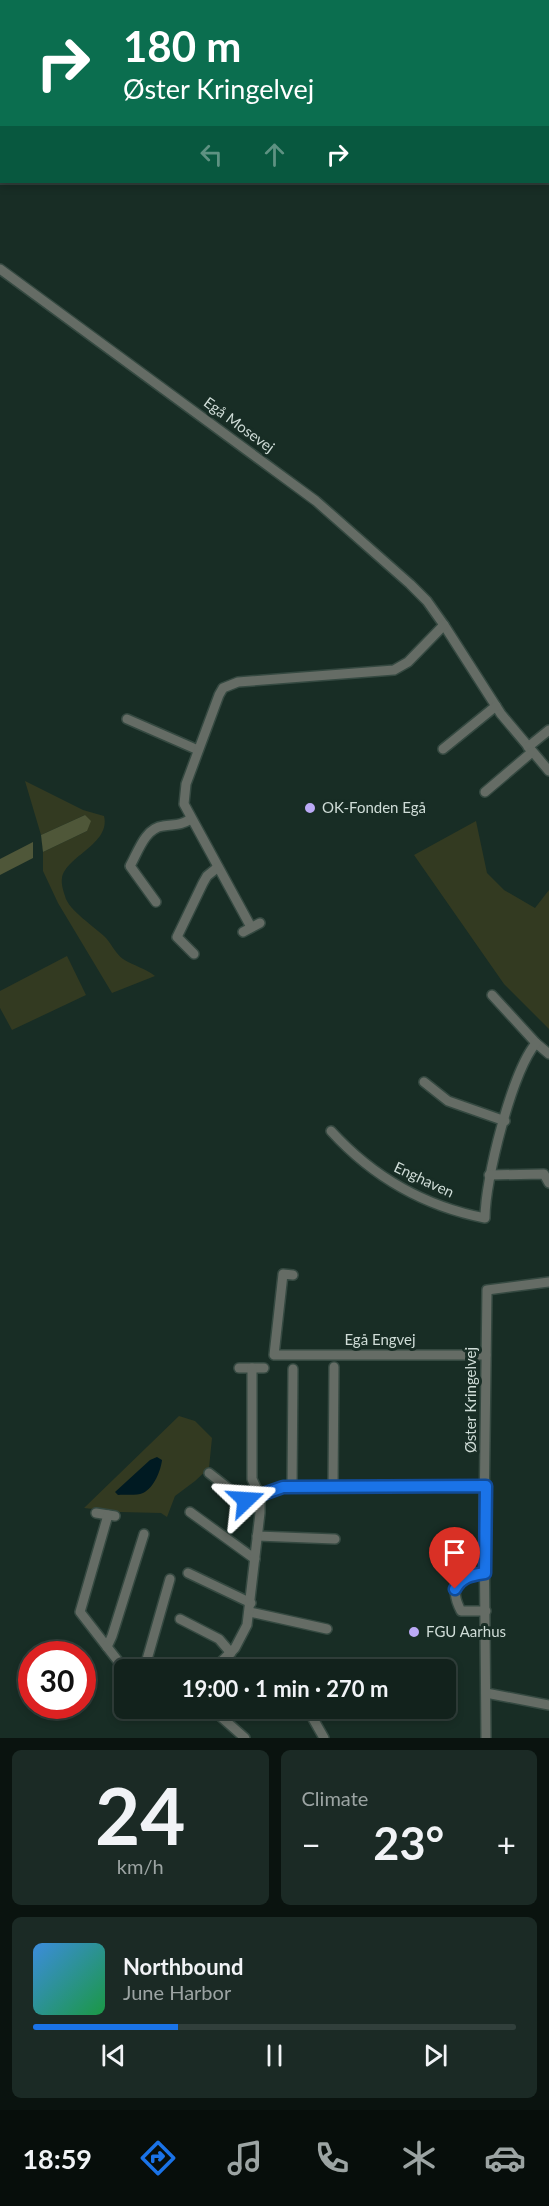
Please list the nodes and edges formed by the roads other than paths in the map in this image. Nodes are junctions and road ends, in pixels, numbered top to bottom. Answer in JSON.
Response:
{"nodes":[{"id":1,"x":0,"y":269,"type":"edge"},
{"id":2,"x":444,"y":625,"type":"junction"},
{"id":3,"x":496,"y":706,"type":"junction"},
{"id":4,"x":127,"y":719,"type":"dead end"},
{"id":5,"x":549,"y":730,"type":"edge"},
{"id":6,"x":443,"y":749,"type":"dead end"},
{"id":7,"x":530,"y":749,"type":"junction"},
{"id":8,"x":198,"y":750,"type":"junction"},
{"id":9,"x":549,"y":771,"type":"edge"},
{"id":10,"x":485,"y":792,"type":"dead end"},
{"id":11,"x":191,"y":819,"type":"junction"},
{"id":12,"x":218,"y":867,"type":"junction"},
{"id":13,"x":156,"y":902,"type":"dead end"},
{"id":14,"x":251,"y":927,"type":"dead end"},
{"id":15,"x":194,"y":954,"type":"dead end"},
{"id":16,"x":492,"y":995,"type":"dead end"},
{"id":17,"x":536,"y":1043,"type":"junction"},
{"id":18,"x":549,"y":1054,"type":"edge"},
{"id":19,"x":424,"y":1082,"type":"dead end"},
{"id":20,"x":505,"y":1121,"type":"junction"},
{"id":21,"x":331,"y":1131,"type":"dead end"},
{"id":22,"x":489,"y":1175,"type":"junction"},
{"id":23,"x":549,"y":1183,"type":"edge"},
{"id":24,"x":293,"y":1275,"type":"dead end"},
{"id":25,"x":549,"y":1282,"type":"edge"},
{"id":26,"x":486,"y":1355,"type":"junction"},
{"id":27,"x":334,"y":1367,"type":"dead end"},
{"id":28,"x":239,"y":1368,"type":"dead end"},
{"id":29,"x":252,"y":1368,"type":"junction"},
{"id":30,"x":264,"y":1368,"type":"dead end"},
{"id":31,"x":293,"y":1369,"type":"dead end"},
{"id":32,"x":209,"y":1473,"type":"dead end"},
{"id":33,"x":333,"y":1486,"type":"junction"},
{"id":34,"x":486,"y":1486,"type":"junction"},
{"id":35,"x":292,"y":1487,"type":"junction"},
{"id":36,"x":260,"y":1496,"type":"junction"},
{"id":37,"x":190,"y":1512,"type":"dead end"},
{"id":38,"x":96,"y":1513,"type":"dead end"},
{"id":39,"x":144,"y":1534,"type":"dead end"},
{"id":40,"x":257,"y":1536,"type":"junction"},
{"id":41,"x":335,"y":1539,"type":"dead end"},
{"id":42,"x":255,"y":1558,"type":"junction"},
{"id":43,"x":188,"y":1573,"type":"dead end"},
{"id":44,"x":485,"y":1573,"type":"junction"},
{"id":45,"x":170,"y":1579,"type":"dead end"},
{"id":46,"x":250,"y":1608,"type":"junction"},
{"id":47,"x":486,"y":1611,"type":"junction"},
{"id":48,"x":180,"y":1619,"type":"dead end"},
{"id":49,"x":327,"y":1629,"type":"dead end"},
{"id":50,"x":107,"y":1647,"type":"junction"},
{"id":51,"x":231,"y":1653,"type":"junction"},
{"id":52,"x":116,"y":1659,"type":"edge"},
{"id":53,"x":147,"y":1659,"type":"edge"},
{"id":54,"x":225,"y":1659,"type":"edge"},
{"id":55,"x":486,"y":1694,"type":"junction"},
{"id":56,"x":549,"y":1705,"type":"edge"},
{"id":57,"x":223,"y":1719,"type":"edge"},
{"id":58,"x":313,"y":1719,"type":"edge"},
{"id":59,"x":245,"y":1738,"type":"edge"},
{"id":60,"x":324,"y":1738,"type":"edge"},
{"id":61,"x":486,"y":1738,"type":"edge"}],
"edges":[{"from":1,"to":2,"type":"street","name":"Egå Mosevej"},
{"from":2,"to":3,"type":"street","name":"Egå Mosevej"},
{"from":2,"to":8,"type":"street"},
{"from":3,"to":6,"type":"street"},
{"from":3,"to":7,"type":"street","name":"Egå Mosevej"},
{"from":4,"to":8,"type":"street"},
{"from":5,"to":7,"type":"street"},
{"from":7,"to":9,"type":"street","name":"Egå Mosevej"},
{"from":7,"to":10,"type":"street"},
{"from":8,"to":11,"type":"street"},
{"from":11,"to":12,"type":"street"},
{"from":11,"to":13,"type":"street"},
{"from":12,"to":14,"type":"street"},
{"from":12,"to":15,"type":"street"},
{"from":16,"to":17,"type":"street"},
{"from":17,"to":18,"type":"street"},
{"from":17,"to":20,"type":"street"},
{"from":19,"to":20,"type":"street"},
{"from":20,"to":22,"type":"street"},
{"from":21,"to":22,"type":"street","name":"Enghaven"},
{"from":22,"to":23,"type":"street"},
{"from":24,"to":26,"type":"street","name":"Egå Engvej"},
{"from":25,"to":26,"type":"street","name":"Øster Kringelvej"},
{"from":26,"to":34,"type":"street","name":"Øster Kringelvej"},
{"from":27,"to":33,"type":"street","name":"Egå Engvej"},
{"from":28,"to":29,"type":"street"},
{"from":29,"to":30,"type":"street"},
{"from":29,"to":36,"type":"street"},
{"from":31,"to":35,"type":"street"},
{"from":32,"to":36,"type":"street"},
{"from":33,"to":34,"type":"street"},
{"from":33,"to":35,"type":"street"},
{"from":34,"to":44,"type":"street","name":"Øster Kringelvej"},
{"from":35,"to":36,"type":"street"},
{"from":36,"to":40,"type":"street"},
{"from":37,"to":42,"type":"street"},
{"from":38,"to":50,"type":"street"},
{"from":39,"to":50,"type":"street"},
{"from":40,"to":41,"type":"street"},
{"from":40,"to":42,"type":"street"},
{"from":42,"to":46,"type":"street"},
{"from":43,"to":46,"type":"street"},
{"from":44,"to":47,"type":"street","name":"Øster Kringelvej"},
{"from":44,"to":47,"type":"street"},
{"from":45,"to":53,"type":"street"},
{"from":46,"to":49,"type":"street"},
{"from":46,"to":51,"type":"street"},
{"from":47,"to":55,"type":"street","name":"Øster Kringelvej"},
{"from":48,"to":51,"type":"street"},
{"from":50,"to":52,"type":"street"},
{"from":51,"to":54,"type":"street"},
{"from":55,"to":56,"type":"street"},
{"from":55,"to":61,"type":"street","name":"Øster Kringelvej"},
{"from":57,"to":59,"type":"street"},
{"from":58,"to":60,"type":"street"}]}
